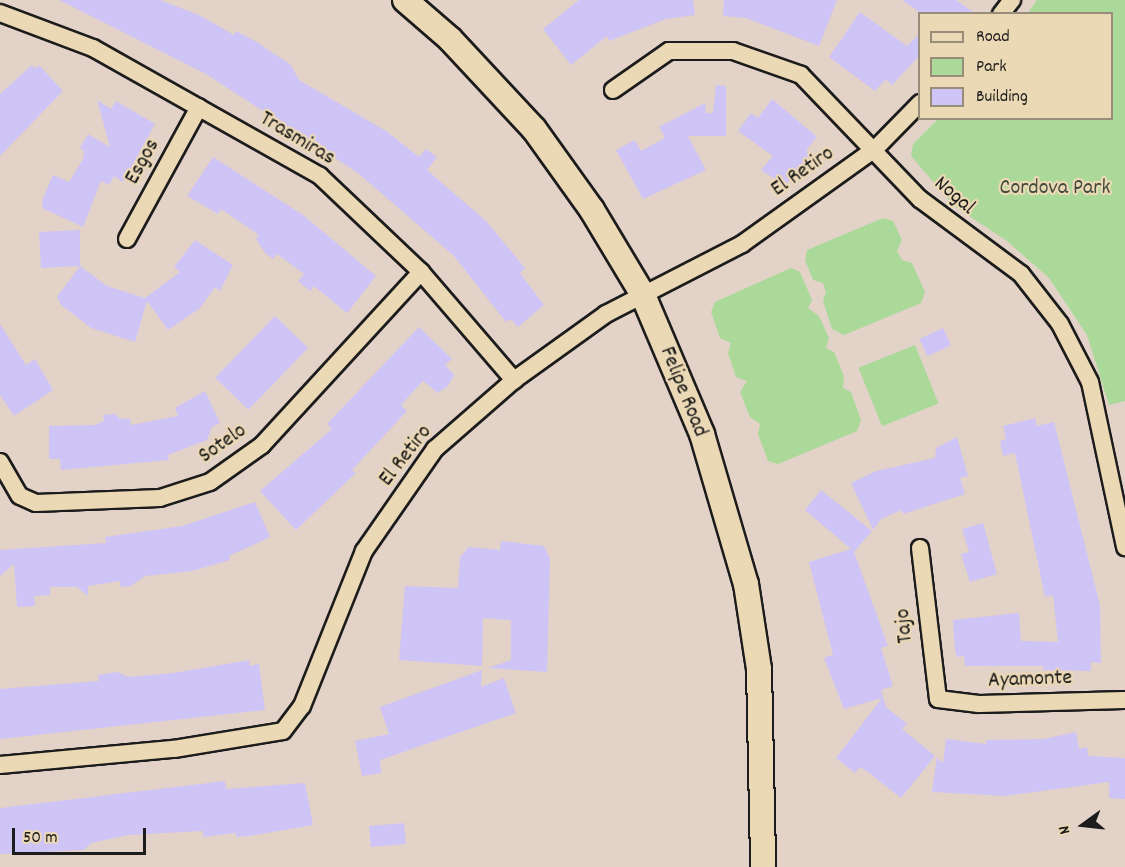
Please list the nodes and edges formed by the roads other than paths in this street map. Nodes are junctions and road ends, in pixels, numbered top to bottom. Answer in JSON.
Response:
{"nodes":[{"id":1,"x":405,"y":0,"type":"edge"},
{"id":2,"x":1012,"y":0,"type":"edge"},
{"id":3,"x":1003,"y":12,"type":"edge"},
{"id":4,"x":0,"y":13,"type":"edge"},
{"id":5,"x":613,"y":90,"type":"dead end"},
{"id":6,"x":918,"y":105,"type":"edge"},
{"id":7,"x":199,"y":107,"type":"junction"},
{"id":8,"x":876,"y":148,"type":"junction"},
{"id":9,"x":127,"y":239,"type":"dead end"},
{"id":10,"x":421,"y":272,"type":"junction"},
{"id":11,"x":643,"y":295,"type":"junction"},
{"id":12,"x":514,"y":380,"type":"junction"},
{"id":13,"x":0,"y":462,"type":"edge"},
{"id":14,"x":1125,"y":547,"type":"edge"},
{"id":15,"x":920,"y":549,"type":"dead end"},
{"id":16,"x":938,"y":699,"type":"joint"},
{"id":17,"x":1125,"y":700,"type":"edge"},
{"id":18,"x":0,"y":765,"type":"edge"},
{"id":19,"x":763,"y":867,"type":"edge"}],
"edges":[{"from":1,"to":11,"type":"main road","name":"Felipe Road"},
{"from":2,"to":3,"type":"street"},
{"from":4,"to":7,"type":"street","name":"Trasmiras"},
{"from":5,"to":8,"type":"street","name":"Nogal"},
{"from":6,"to":8,"type":"street","name":"El Retiro"},
{"from":7,"to":9,"type":"street","name":"Esgos"},
{"from":7,"to":10,"type":"street","name":"Trasmiras"},
{"from":8,"to":11,"type":"street","name":"El Retiro"},
{"from":8,"to":14,"type":"street","name":"Nogal"},
{"from":10,"to":12,"type":"street","name":"Trasmiras"},
{"from":10,"to":13,"type":"street","name":"Sotelo"},
{"from":11,"to":12,"type":"street","name":"El Retiro"},
{"from":11,"to":19,"type":"main road","name":"Felipe Road"},
{"from":12,"to":18,"type":"street","name":"El Retiro"},
{"from":15,"to":16,"type":"street","name":"Tajo"},
{"from":16,"to":17,"type":"street","name":"Ayamonte"}]}
